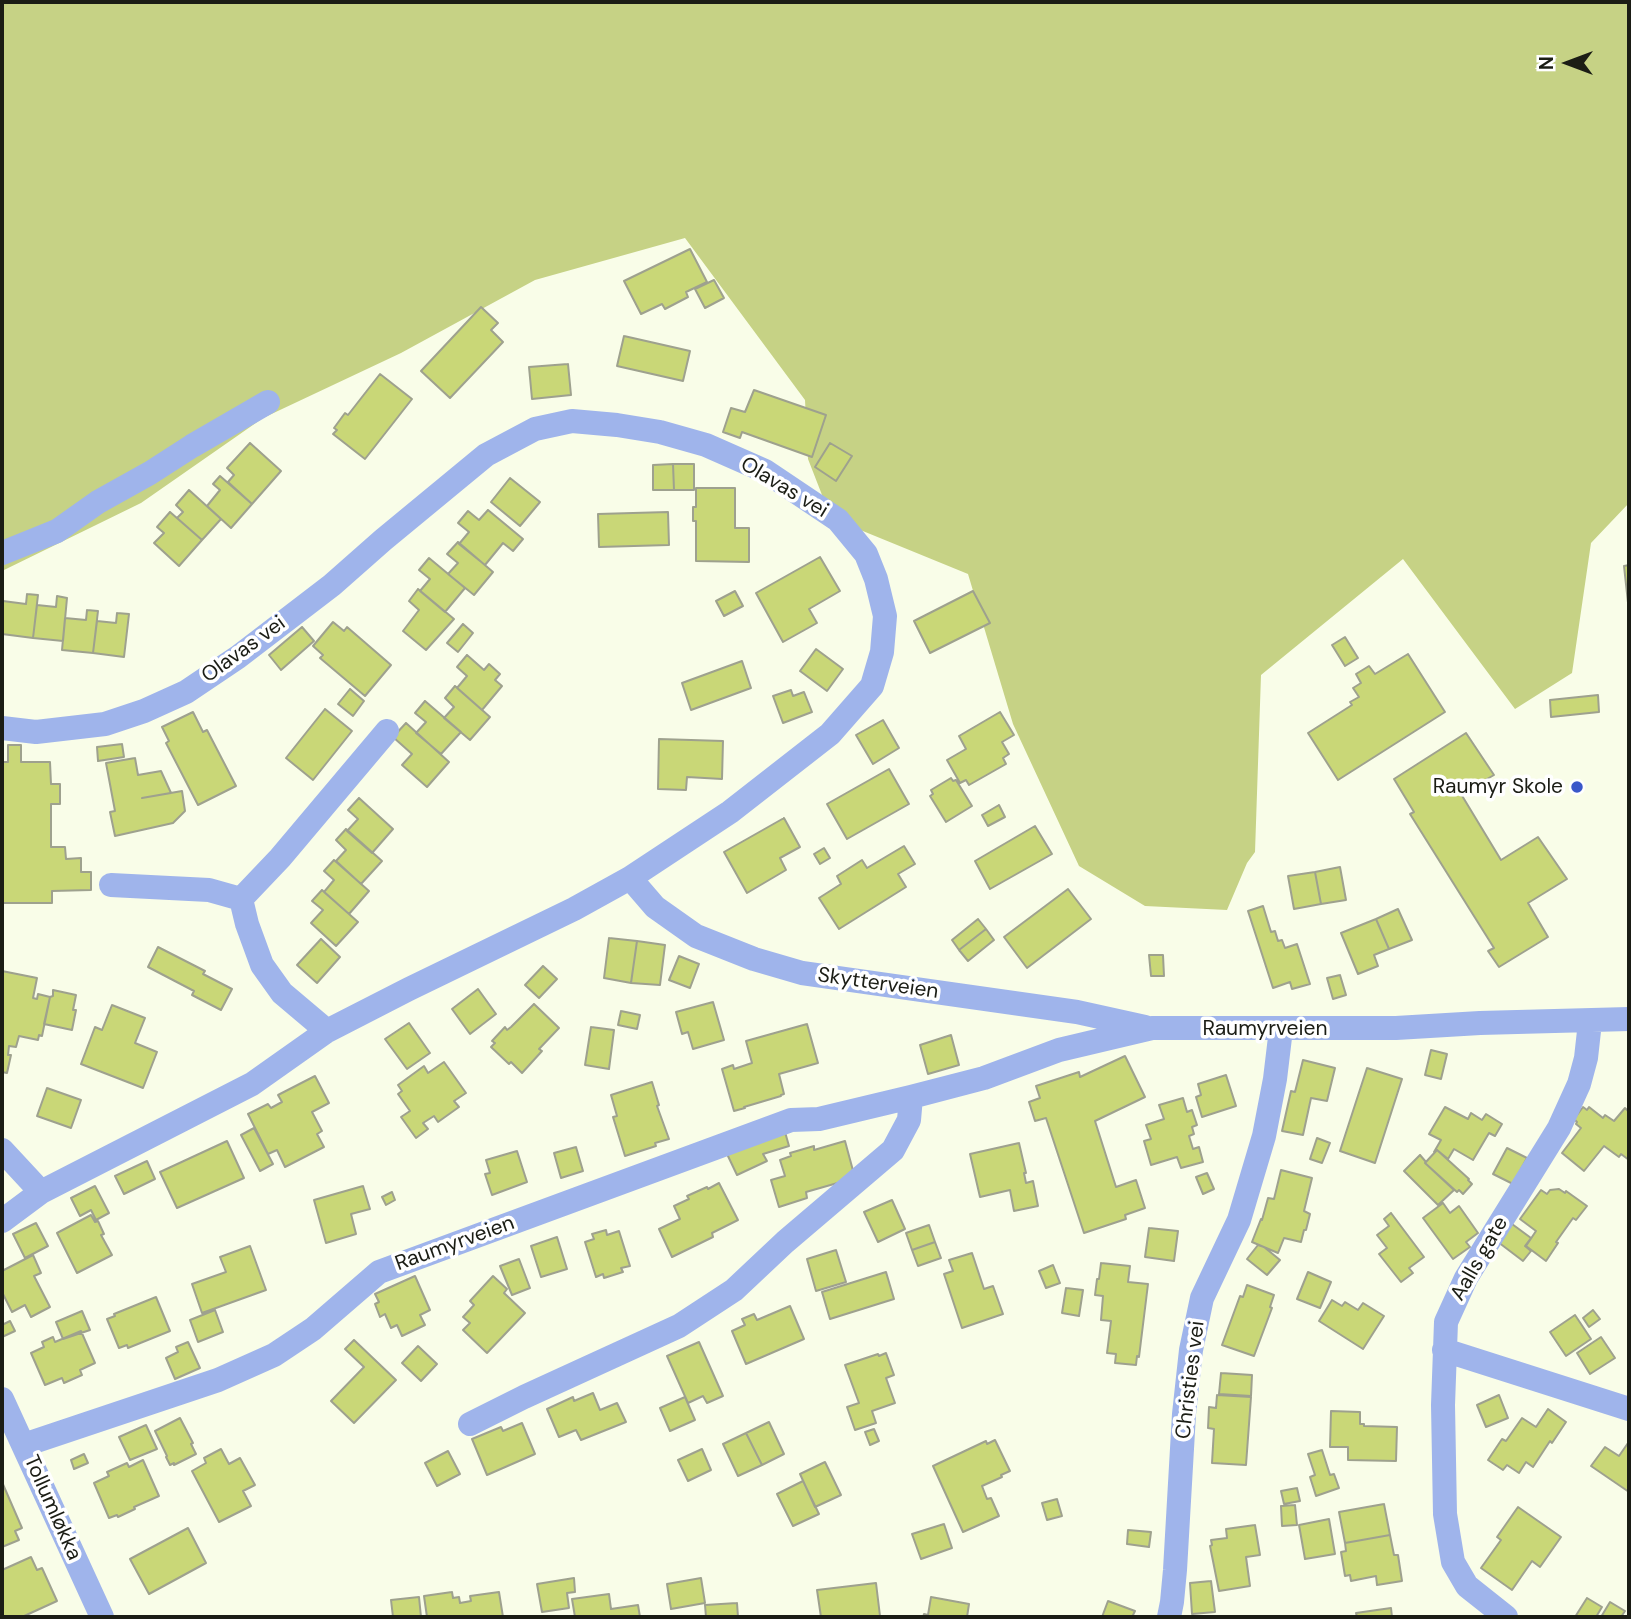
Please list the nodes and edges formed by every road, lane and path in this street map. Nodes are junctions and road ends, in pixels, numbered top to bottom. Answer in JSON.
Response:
{"nodes":[{"id":1,"x":268,"y":402,"type":"dead end"},
{"id":2,"x":2,"y":553,"type":"edge"},
{"id":3,"x":2,"y":728,"type":"edge"},
{"id":4,"x":387,"y":731,"type":"dead end"},
{"id":5,"x":630,"y":878,"type":"junction"},
{"id":6,"x":111,"y":886,"type":"dead end"},
{"id":7,"x":241,"y":899,"type":"junction"},
{"id":8,"x":1629,"y":1019,"type":"edge"},
{"id":9,"x":1590,"y":1021,"type":"junction"},
{"id":10,"x":1152,"y":1028,"type":"junction"},
{"id":11,"x":1281,"y":1029,"type":"junction"},
{"id":12,"x":327,"y":1031,"type":"junction"},
{"id":13,"x":911,"y":1097,"type":"junction"},
{"id":14,"x":2,"y":1150,"type":"edge"},
{"id":15,"x":41,"y":1192,"type":"junction"},
{"id":16,"x":2,"y":1221,"type":"edge"},
{"id":17,"x":1444,"y":1350,"type":"junction"},
{"id":18,"x":2,"y":1399,"type":"edge"},
{"id":19,"x":1629,"y":1409,"type":"edge"},
{"id":20,"x":470,"y":1424,"type":"dead end"},
{"id":21,"x":24,"y":1444,"type":"junction"},
{"id":22,"x":102,"y":1617,"type":"edge"},
{"id":23,"x":1168,"y":1617,"type":"edge"},
{"id":24,"x":1506,"y":1617,"type":"edge"}],
"edges":[{"from":1,"to":2,"type":"street"},
{"from":3,"to":5,"type":"street","name":"Olavas vei"},
{"from":4,"to":7,"type":"street"},
{"from":5,"to":10,"type":"street","name":"Skytterveien"},
{"from":5,"to":12,"type":"street","name":"Olavas vei"},
{"from":6,"to":7,"type":"street"},
{"from":7,"to":12,"type":"street"},
{"from":8,"to":9,"type":"street","name":"Raumyrveien"},
{"from":9,"to":11,"type":"street","name":"Raumyrveien"},
{"from":9,"to":17,"type":"street","name":"Aalls gate"},
{"from":10,"to":11,"type":"street","name":"Raumyrveien"},
{"from":10,"to":13,"type":"street","name":"Raumyrveien"},
{"from":11,"to":23,"type":"street","name":"Christies vei"},
{"from":12,"to":15,"type":"street","name":"Olavas vei"},
{"from":13,"to":20,"type":"street"},
{"from":13,"to":21,"type":"street","name":"Raumyrveien"},
{"from":14,"to":15,"type":"street"},
{"from":15,"to":16,"type":"street","name":"Olavas vei"},
{"from":17,"to":19,"type":"street"},
{"from":17,"to":24,"type":"street","name":"Aalls gate"},
{"from":18,"to":21,"type":"street","name":"Tollumløkka"},
{"from":21,"to":22,"type":"street","name":"Tollumløkka"}]}
